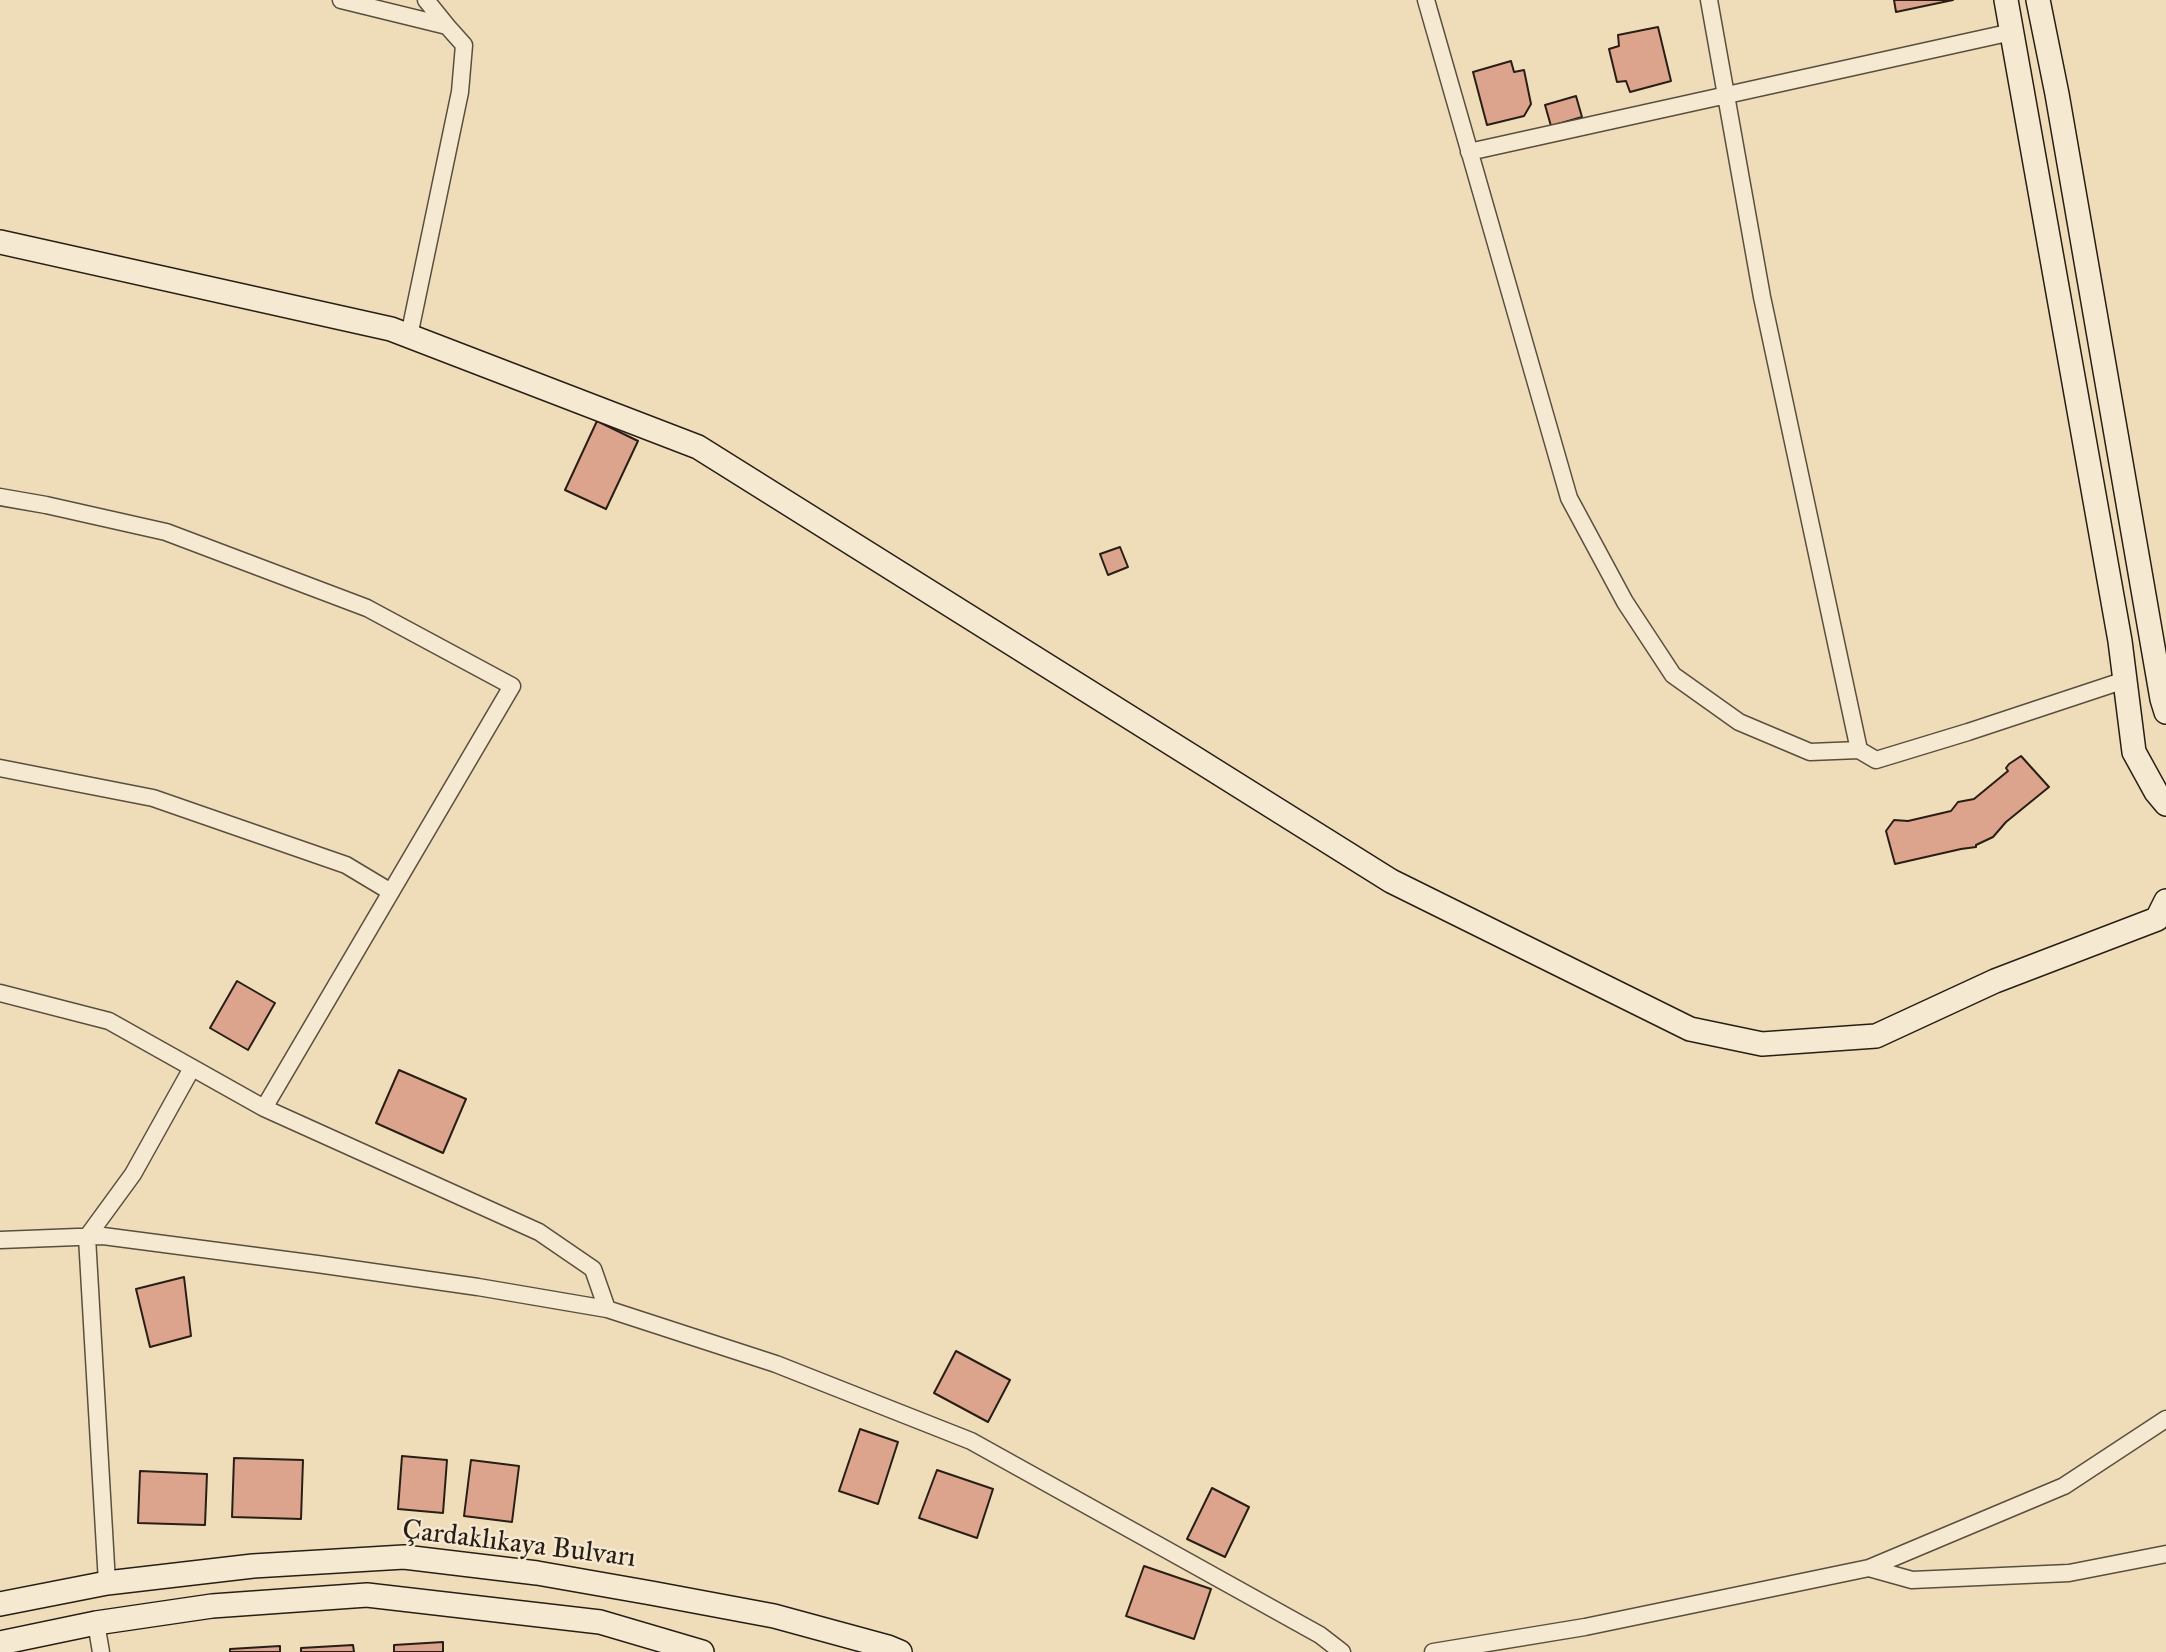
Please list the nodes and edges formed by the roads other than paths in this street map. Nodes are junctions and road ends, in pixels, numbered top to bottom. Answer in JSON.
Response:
{"nodes":[{"id":1,"x":341,"y":0,"type":"edge"},
{"id":2,"x":426,"y":0,"type":"edge"},
{"id":3,"x":1426,"y":0,"type":"edge"},
{"id":4,"x":1709,"y":0,"type":"edge"},
{"id":5,"x":2006,"y":0,"type":"edge"},
{"id":6,"x":2038,"y":0,"type":"edge"},
{"id":7,"x":447,"y":26,"type":"junction"},
{"id":8,"x":2012,"y":32,"type":"junction"},
{"id":9,"x":1726,"y":95,"type":"junction"},
{"id":10,"x":1469,"y":152,"type":"junction"},
{"id":11,"x":0,"y":242,"type":"edge"},
{"id":12,"x":409,"y":336,"type":"junction"},
{"id":13,"x":0,"y":497,"type":"edge"},
{"id":14,"x":2125,"y":680,"type":"junction"},
{"id":15,"x":2166,"y":712,"type":"edge"},
{"id":16,"x":1859,"y":750,"type":"junction"},
{"id":17,"x":0,"y":768,"type":"edge"},
{"id":18,"x":2166,"y":804,"type":"edge"},
{"id":19,"x":391,"y":892,"type":"junction"},
{"id":20,"x":2166,"y":901,"type":"edge"},
{"id":21,"x":0,"y":993,"type":"edge"},
{"id":22,"x":192,"y":1068,"type":"junction"},
{"id":23,"x":264,"y":1108,"type":"junction"},
{"id":24,"x":87,"y":1237,"type":"junction"},
{"id":25,"x":0,"y":1240,"type":"edge"},
{"id":26,"x":607,"y":1309,"type":"junction"},
{"id":27,"x":2166,"y":1419,"type":"edge"},
{"id":28,"x":2166,"y":1554,"type":"edge"},
{"id":29,"x":1869,"y":1568,"type":"junction"},
{"id":30,"x":107,"y":1583,"type":"junction"},
{"id":31,"x":0,"y":1604,"type":"edge"},
{"id":32,"x":96,"y":1623,"type":"junction"},
{"id":33,"x":0,"y":1643,"type":"edge"},
{"id":34,"x":102,"y":1652,"type":"edge"},
{"id":35,"x":702,"y":1652,"type":"edge"},
{"id":36,"x":900,"y":1652,"type":"edge"},
{"id":37,"x":1342,"y":1652,"type":"edge"},
{"id":38,"x":1433,"y":1652,"type":"edge"}],
"edges":[{"from":1,"to":7,"type":"street"},
{"from":2,"to":7,"type":"street"},
{"from":3,"to":10,"type":"street"},
{"from":4,"to":9,"type":"street"},
{"from":5,"to":8,"type":"main road"},
{"from":6,"to":15,"type":"main road"},
{"from":7,"to":12,"type":"street"},
{"from":8,"to":9,"type":"street"},
{"from":8,"to":14,"type":"main road"},
{"from":9,"to":10,"type":"street"},
{"from":9,"to":16,"type":"street"},
{"from":10,"to":16,"type":"street"},
{"from":11,"to":12,"type":"main road"},
{"from":12,"to":20,"type":"main road"},
{"from":13,"to":19,"type":"street"},
{"from":14,"to":16,"type":"street"},
{"from":14,"to":18,"type":"main road"},
{"from":17,"to":19,"type":"street"},
{"from":19,"to":23,"type":"street"},
{"from":21,"to":22,"type":"street"},
{"from":22,"to":23,"type":"street"},
{"from":22,"to":24,"type":"street"},
{"from":23,"to":26,"type":"street"},
{"from":24,"to":25,"type":"street"},
{"from":24,"to":26,"type":"street"},
{"from":24,"to":30,"type":"street"},
{"from":26,"to":37,"type":"street"},
{"from":27,"to":29,"type":"street"},
{"from":28,"to":29,"type":"street"},
{"from":29,"to":38,"type":"street"},
{"from":30,"to":31,"type":"main road","name":"Çardaklıkaya Bulvarı"},
{"from":30,"to":36,"type":"main road","name":"Çardaklıkaya Bulvarı"},
{"from":32,"to":33,"type":"main road"},
{"from":32,"to":34,"type":"street"},
{"from":32,"to":35,"type":"main road"}]}
